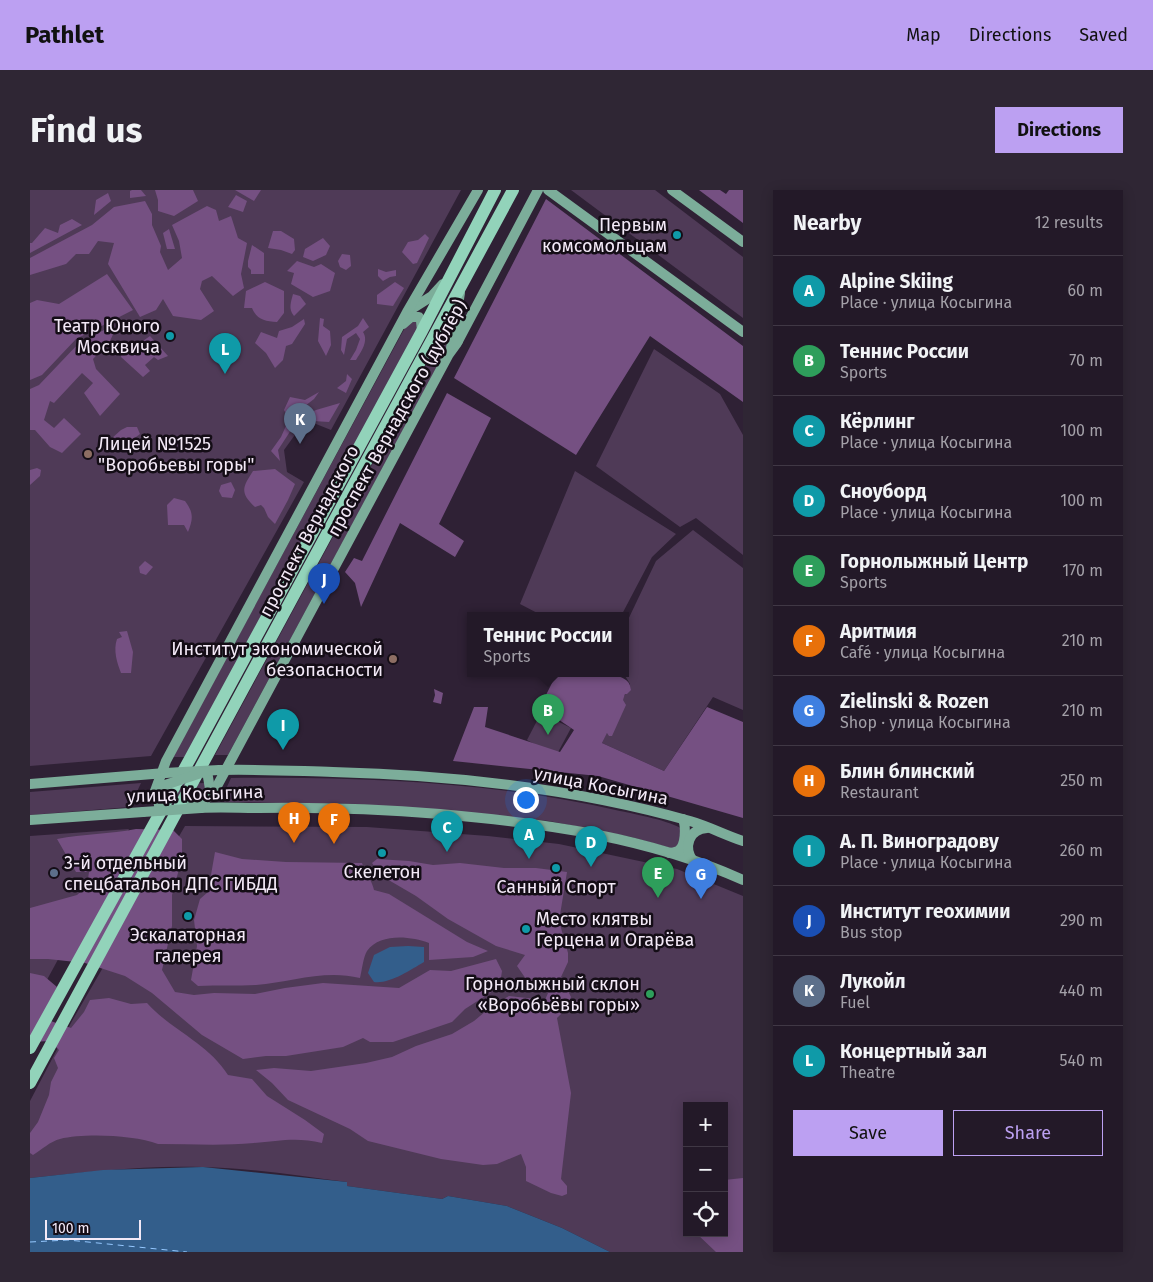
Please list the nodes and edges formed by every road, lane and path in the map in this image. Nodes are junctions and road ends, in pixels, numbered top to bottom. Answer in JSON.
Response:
{"nodes":[{"id":1,"x":478,"y":190,"type":"edge"},
{"id":2,"x":495,"y":190,"type":"edge"},
{"id":3,"x":513,"y":190,"type":"edge"},
{"id":4,"x":538,"y":190,"type":"edge"},
{"id":5,"x":548,"y":190,"type":"edge"},
{"id":6,"x":672,"y":190,"type":"edge"},
{"id":7,"x":468,"y":210,"type":"junction"},
{"id":8,"x":473,"y":233,"type":"junction"},
{"id":9,"x":743,"y":242,"type":"edge"},
{"id":10,"x":449,"y":278,"type":"junction"},
{"id":11,"x":463,"y":283,"type":"junction"},
{"id":12,"x":478,"y":304,"type":"junction"},
{"id":13,"x":407,"y":312,"type":"junction"},
{"id":14,"x":457,"y":319,"type":"junction"},
{"id":15,"x":400,"y":327,"type":"junction"},
{"id":16,"x":422,"y":331,"type":"junction"},
{"id":17,"x":743,"y":332,"type":"edge"},
{"id":18,"x":432,"y":340,"type":"junction"},
{"id":19,"x":457,"y":343,"type":"junction"},
{"id":20,"x":449,"y":354,"type":"junction"},
{"id":21,"x":222,"y":770,"type":"junction"},
{"id":22,"x":207,"y":771,"type":"junction"},
{"id":23,"x":162,"y":774,"type":"junction"},
{"id":24,"x":30,"y":784,"type":"edge"},
{"id":25,"x":206,"y":798,"type":"junction"},
{"id":26,"x":187,"y":809,"type":"joint"},
{"id":27,"x":160,"y":811,"type":"junction"},
{"id":28,"x":30,"y":820,"type":"edge"},
{"id":29,"x":682,"y":820,"type":"junction"},
{"id":30,"x":708,"y":828,"type":"junction"},
{"id":31,"x":743,"y":841,"type":"edge"},
{"id":32,"x":669,"y":853,"type":"junction"},
{"id":33,"x":693,"y":861,"type":"junction"},
{"id":34,"x":743,"y":880,"type":"edge"},
{"id":35,"x":30,"y":1048,"type":"edge"},
{"id":36,"x":30,"y":1083,"type":"edge"}],
"edges":[{"from":1,"to":7,"type":"main road"},
{"from":2,"to":8,"type":"main road","name":"проспект Вернадского"},
{"from":3,"to":11,"type":"main road","name":"проспект Вернадского"},
{"from":4,"to":12,"type":"main road","name":"проспект Вернадского (дублёр)"},
{"from":5,"to":17,"type":"main road"},
{"from":6,"to":9,"type":"main road"},
{"from":7,"to":8,"type":"main road"},
{"from":7,"to":13,"type":"main road"},
{"from":8,"to":10,"type":"main road","name":"проспект Вернадского"},
{"from":10,"to":13,"type":"main road"},
{"from":10,"to":16,"type":"main road","name":"проспект Вернадского"},
{"from":11,"to":14,"type":"main road"},
{"from":11,"to":18,"type":"main road","name":"проспект Вернадского"},
{"from":12,"to":14,"type":"main road"},
{"from":12,"to":19,"type":"main road","name":"проспект Вернадского (дублёр)"},
{"from":13,"to":15,"type":"main road"},
{"from":14,"to":18,"type":"main road"},
{"from":14,"to":19,"type":"main road"},
{"from":15,"to":16,"type":"main road"},
{"from":15,"to":23,"type":"main road"},
{"from":16,"to":35,"type":"main road","name":"проспект Вернадского"},
{"from":18,"to":20,"type":"main road"},
{"from":18,"to":36,"type":"main road","name":"проспект Вернадского"},
{"from":19,"to":20,"type":"main road","name":"проспект Вернадского (дублёр)"},
{"from":20,"to":21,"type":"main road","name":"проспект Вернадского (дублёр)"},
{"from":21,"to":22,"type":"main road","name":"улица Косыгина","bridge":true},
{"from":21,"to":25,"type":"main road","name":"проспект Вернадского (дублёр)"},
{"from":21,"to":29,"type":"main road","name":"улица Косыгина"},
{"from":22,"to":23,"type":"main road","name":"улица Косыгина","bridge":true},
{"from":22,"to":25,"type":"main road","bridge":true},
{"from":22,"to":27,"type":"main road","bridge":true},
{"from":23,"to":24,"type":"main road","name":"улица Косыгина"},
{"from":23,"to":27,"type":"main road","bridge":true},
{"from":25,"to":26,"type":"main road","name":"проспект Вернадского (дублёр)","bridge":true},
{"from":25,"to":32,"type":"main road","name":"улица Косыгина"},
{"from":26,"to":27,"type":"main road","name":"улица Косыгина","bridge":true},
{"from":27,"to":28,"type":"main road","name":"улица Косыгина","bridge":true},
{"from":29,"to":30,"type":"main road","name":"улица Косыгина"},
{"from":29,"to":32,"type":"main road"},
{"from":30,"to":31,"type":"main road","name":"улица Косыгина"},
{"from":30,"to":33,"type":"main road"},
{"from":32,"to":33,"type":"main road","name":"улица Косыгина"},
{"from":33,"to":34,"type":"main road","name":"улица Косыгина"}]}
